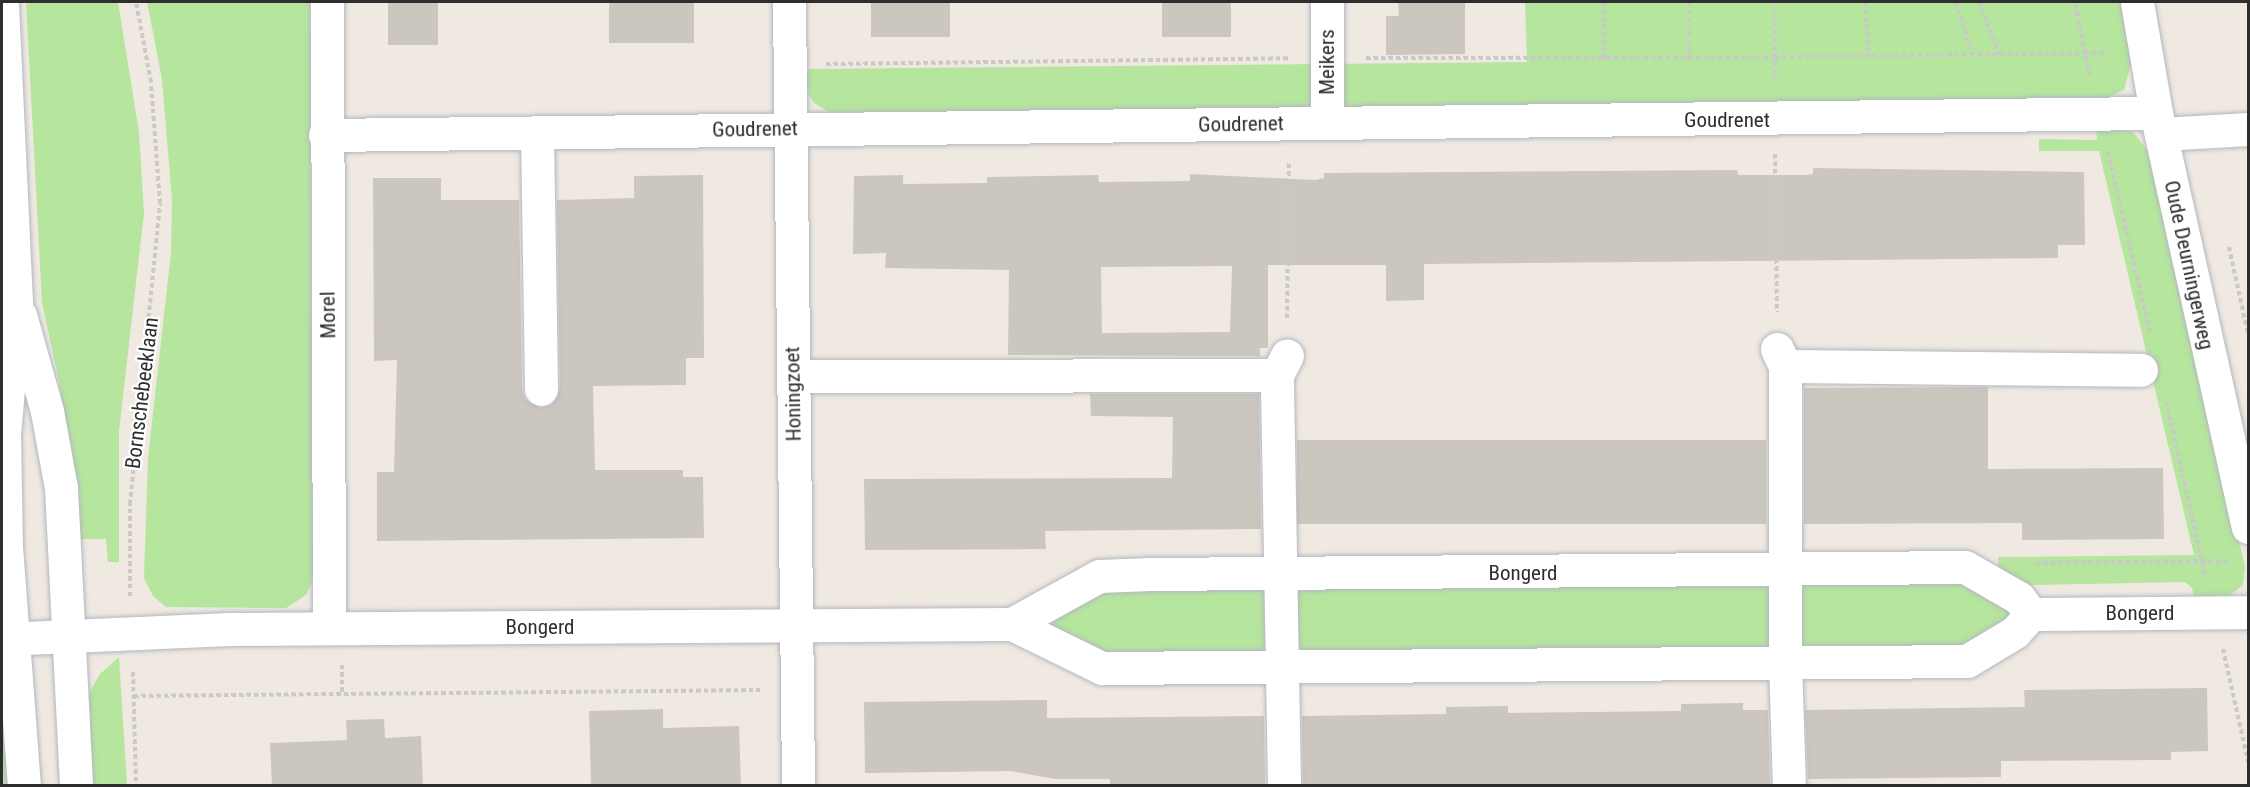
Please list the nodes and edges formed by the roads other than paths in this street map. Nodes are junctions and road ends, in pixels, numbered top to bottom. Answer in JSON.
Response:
{"nodes":[{"id":1,"x":327,"y":2,"type":"edge"},
{"id":2,"x":789,"y":2,"type":"edge"},
{"id":3,"x":1327,"y":2,"type":"edge"},
{"id":4,"x":2137,"y":2,"type":"edge"},
{"id":5,"x":2,"y":5,"type":"edge"},
{"id":6,"x":1327,"y":123,"type":"junction"},
{"id":7,"x":2159,"y":123,"type":"junction"},
{"id":8,"x":790,"y":129,"type":"junction"},
{"id":9,"x":2248,"y":129,"type":"edge"},
{"id":10,"x":537,"y":132,"type":"junction"},
{"id":11,"x":325,"y":135,"type":"junction"},
{"id":12,"x":16,"y":302,"type":"junction"},
{"id":13,"x":2141,"y":370,"type":"dead end"},
{"id":14,"x":793,"y":376,"type":"junction"},
{"id":15,"x":541,"y":389,"type":"dead end"},
{"id":16,"x":2248,"y":527,"type":"edge"},
{"id":17,"x":1785,"y":571,"type":"junction"},
{"id":18,"x":1282,"y":574,"type":"junction"},
{"id":19,"x":2248,"y":612,"type":"edge"},
{"id":20,"x":2031,"y":614,"type":"junction"},
{"id":21,"x":1012,"y":624,"type":"junction"},
{"id":22,"x":796,"y":626,"type":"junction"},
{"id":23,"x":329,"y":628,"type":"junction"},
{"id":24,"x":69,"y":635,"type":"junction"},
{"id":25,"x":7,"y":638,"type":"edge"},
{"id":26,"x":1785,"y":661,"type":"junction"},
{"id":27,"x":1283,"y":666,"type":"junction"},
{"id":28,"x":24,"y":786,"type":"edge"},
{"id":29,"x":76,"y":786,"type":"edge"},
{"id":30,"x":798,"y":786,"type":"edge"},
{"id":31,"x":1284,"y":786,"type":"edge"},
{"id":32,"x":1789,"y":786,"type":"edge"}],
"edges":[{"from":1,"to":11,"type":"street","name":"Morel"},
{"from":2,"to":8,"type":"street","name":"Honingzoet"},
{"from":3,"to":6,"type":"street","name":"Meikers"},
{"from":4,"to":7,"type":"street","name":"Oude Deurningerweg"},
{"from":5,"to":12,"type":"street"},
{"from":6,"to":7,"type":"street","name":"Goudrenet"},
{"from":6,"to":8,"type":"street","name":"Goudrenet"},
{"from":7,"to":9,"type":"street","name":"Goudrenet"},
{"from":7,"to":16,"type":"street","name":"Oude Deurningerweg"},
{"from":8,"to":10,"type":"street","name":"Goudrenet"},
{"from":8,"to":14,"type":"street","name":"Honingzoet"},
{"from":10,"to":11,"type":"street","name":"Goudrenet"},
{"from":10,"to":15,"type":"street"},
{"from":11,"to":23,"type":"street","name":"Morel"},
{"from":12,"to":24,"type":"street"},
{"from":12,"to":25,"type":"street"},
{"from":13,"to":17,"type":"street"},
{"from":14,"to":18,"type":"street"},
{"from":14,"to":22,"type":"street","name":"Honingzoet"},
{"from":17,"to":18,"type":"street","name":"Bongerd"},
{"from":17,"to":20,"type":"street","name":"Bongerd"},
{"from":17,"to":26,"type":"street"},
{"from":18,"to":21,"type":"street","name":"Bongerd"},
{"from":18,"to":27,"type":"street"},
{"from":19,"to":20,"type":"street","name":"Bongerd"},
{"from":20,"to":26,"type":"street","name":"Bongerd"},
{"from":21,"to":22,"type":"street","name":"Bongerd"},
{"from":21,"to":27,"type":"street","name":"Bongerd"},
{"from":22,"to":23,"type":"street","name":"Bongerd"},
{"from":22,"to":30,"type":"street","name":"Honingzoet"},
{"from":23,"to":24,"type":"street","name":"Bongerd"},
{"from":24,"to":25,"type":"street","name":"Bongerd"},
{"from":24,"to":29,"type":"street"},
{"from":25,"to":28,"type":"street"},
{"from":26,"to":27,"type":"street","name":"Bongerd"},
{"from":26,"to":32,"type":"street"},
{"from":27,"to":31,"type":"street"}]}
